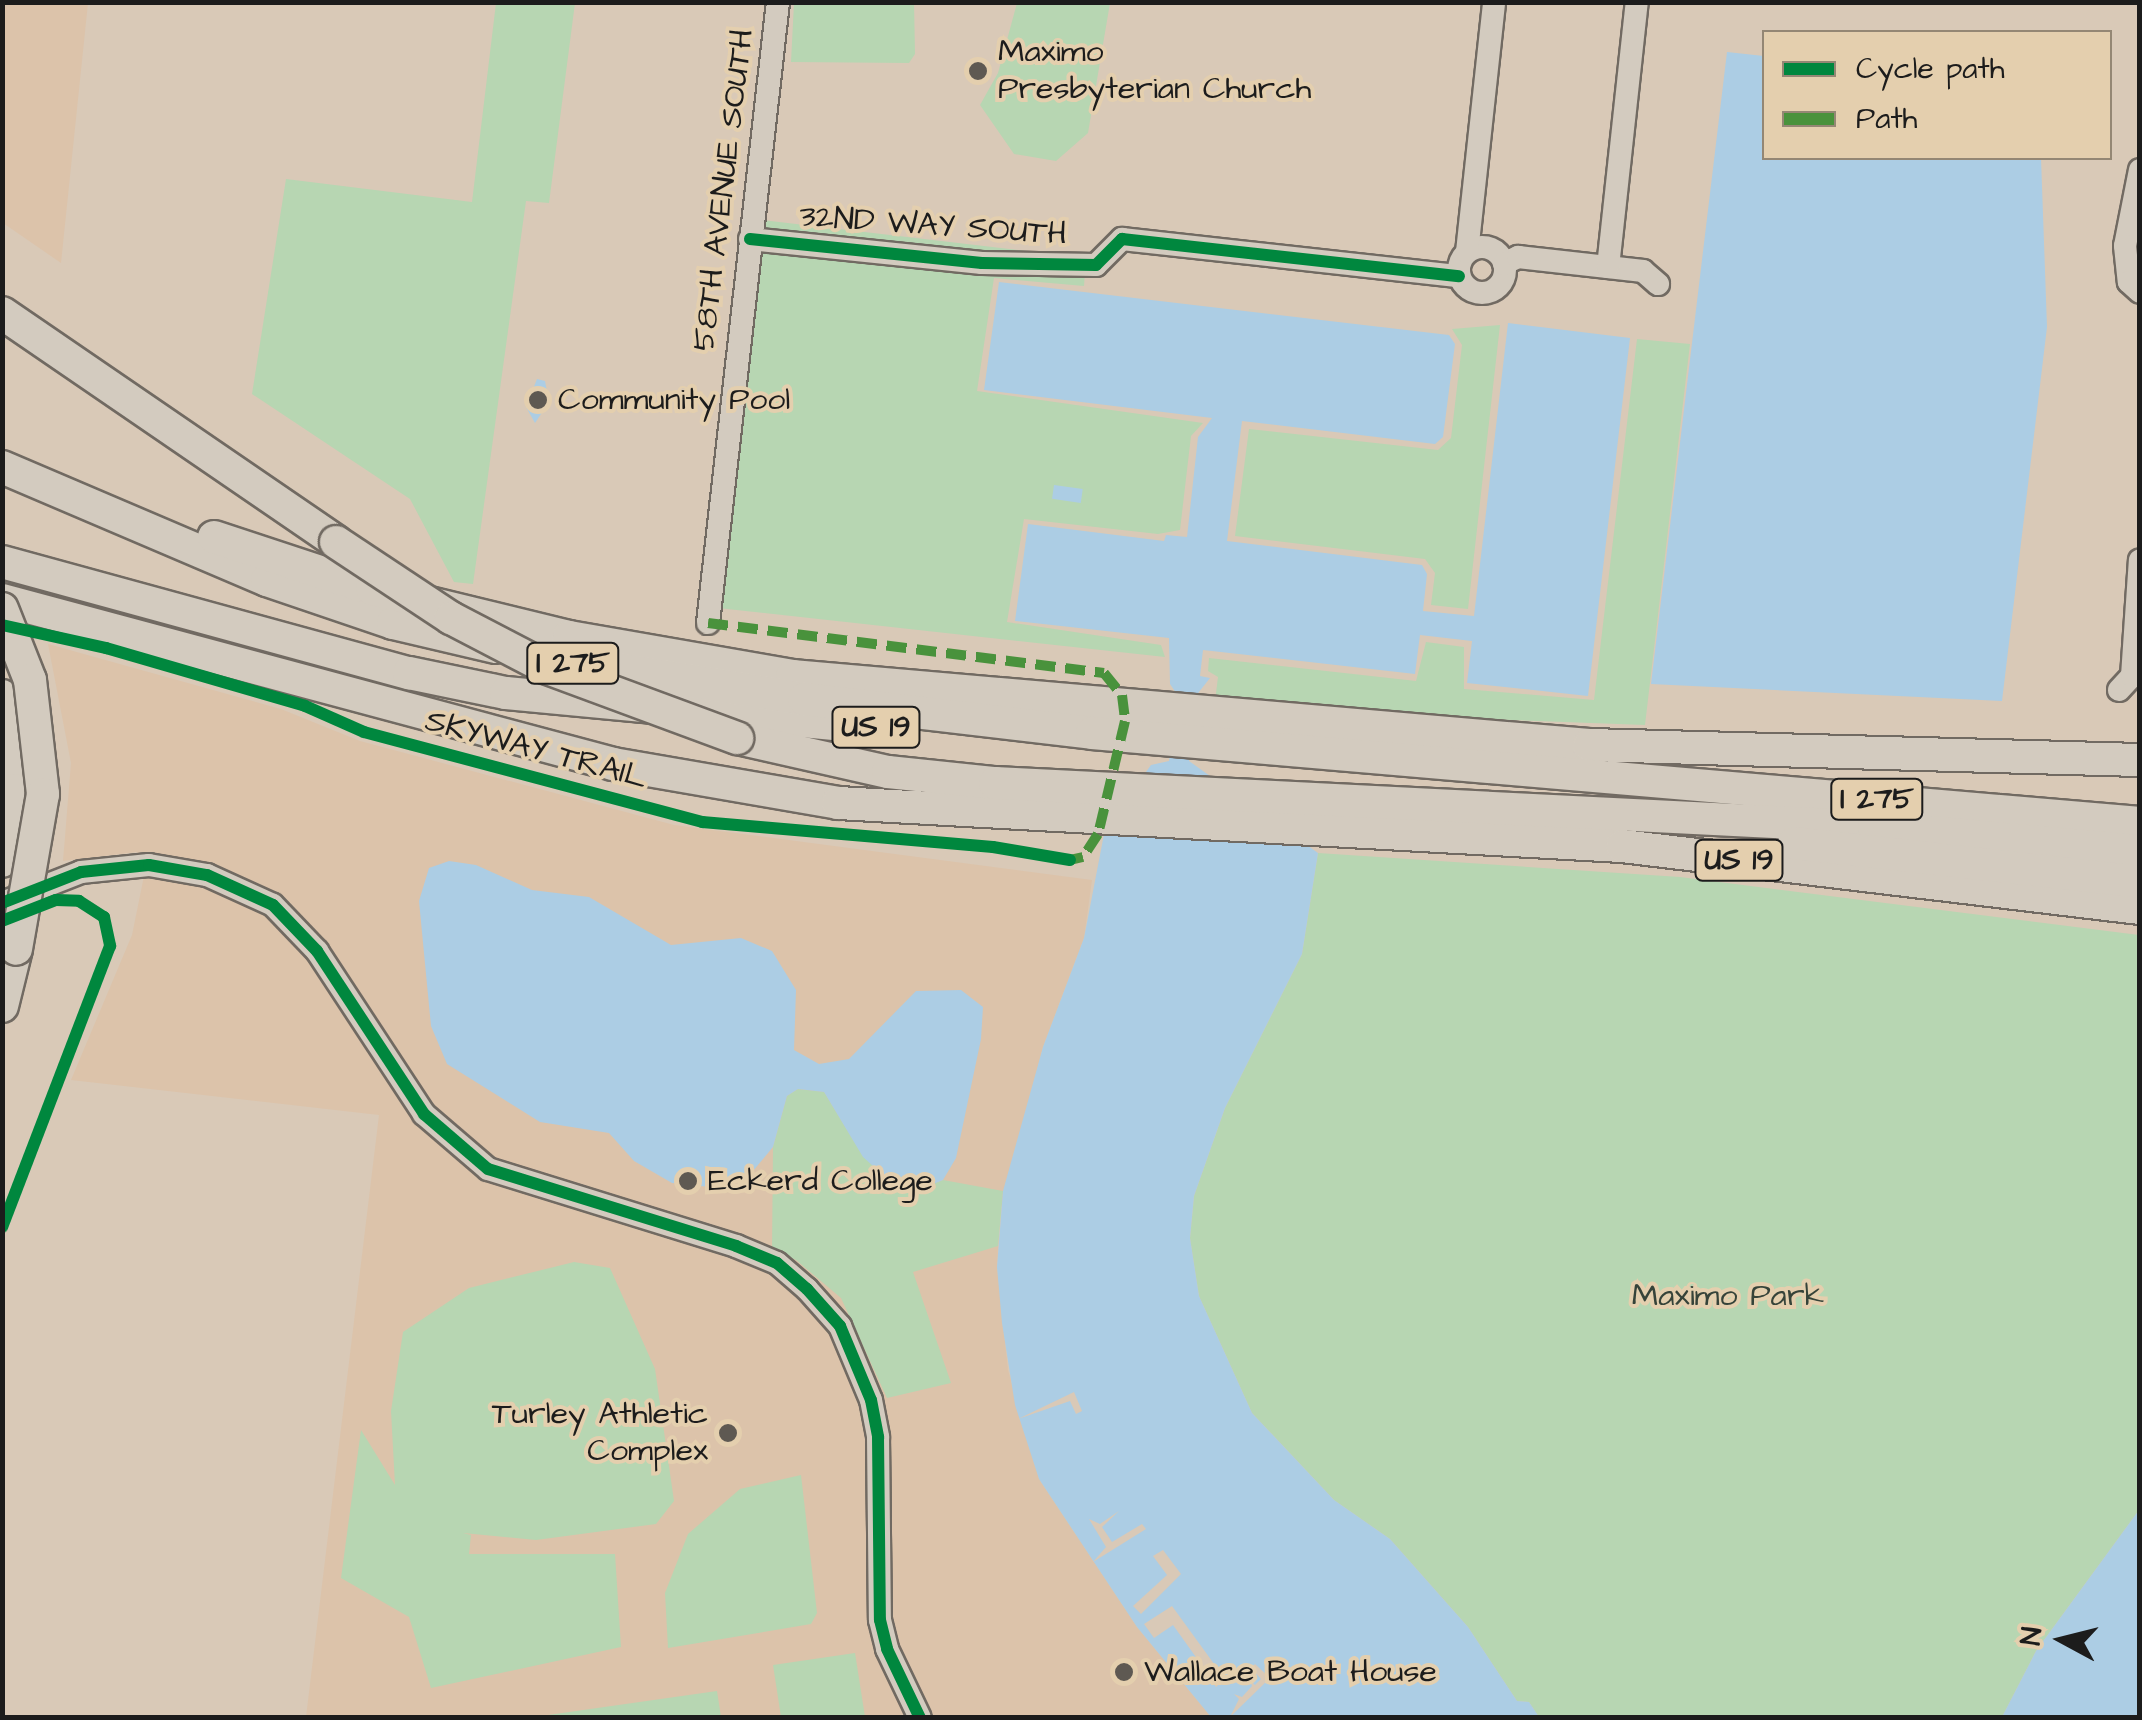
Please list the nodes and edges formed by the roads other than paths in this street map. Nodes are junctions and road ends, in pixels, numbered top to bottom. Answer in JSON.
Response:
{"nodes":[{"id":1,"x":778,"y":2,"type":"edge"},
{"id":2,"x":1494,"y":2,"type":"edge"},
{"id":3,"x":1637,"y":2,"type":"edge"},
{"id":4,"x":2140,"y":170,"type":"edge"},
{"id":5,"x":750,"y":238,"type":"junction"},
{"id":6,"x":1468,"y":252,"type":"junction"},
{"id":7,"x":1504,"y":264,"type":"junction"},
{"id":8,"x":1608,"y":268,"type":"junction"},
{"id":9,"x":1460,"y":276,"type":"junction"},
{"id":10,"x":1658,"y":284,"type":"dead end"},
{"id":11,"x":2140,"y":292,"type":"edge"},
{"id":12,"x":2,"y":313,"type":"edge"},
{"id":13,"x":2,"y":468,"type":"edge"},
{"id":14,"x":2140,"y":560,"type":"edge"},
{"id":15,"x":2,"y":562,"type":"edge"},
{"id":16,"x":2,"y":600,"type":"edge"},
{"id":17,"x":2,"y":609,"type":"edge"},
{"id":18,"x":708,"y":624,"type":"dead end"},
{"id":19,"x":2119,"y":690,"type":"dead end"},
{"id":20,"x":2,"y":696,"type":"edge"},
{"id":21,"x":1083,"y":723,"type":"junction"},
{"id":22,"x":1244,"y":733,"type":"junction"},
{"id":23,"x":2132,"y":761,"type":"edge"},
{"id":24,"x":1074,"y":802,"type":"junction"},
{"id":25,"x":1338,"y":815,"type":"junction"},
{"id":26,"x":1674,"y":817,"type":"junction"},
{"id":27,"x":2140,"y":823,"type":"edge"},
{"id":28,"x":2140,"y":851,"type":"edge"},
{"id":29,"x":2,"y":861,"type":"edge"},
{"id":30,"x":2140,"y":882,"type":"edge"},
{"id":31,"x":2,"y":903,"type":"edge"},
{"id":32,"x":2140,"y":908,"type":"edge"},
{"id":33,"x":2,"y":1006,"type":"edge"},
{"id":34,"x":920,"y":1718,"type":"edge"}],
"edges":[{"from":1,"to":5,"type":"street","name":"58TH AVENUE SOUTH"},
{"from":2,"to":6,"type":"street"},
{"from":3,"to":8,"type":"street"},
{"from":4,"to":11,"type":"street"},
{"from":5,"to":9,"type":"street","name":"32ND WAY SOUTH"},
{"from":5,"to":18,"type":"street","name":"58TH AVENUE SOUTH"},
{"from":6,"to":7,"type":"street"},
{"from":6,"to":9,"type":"street"},
{"from":7,"to":8,"type":"street"},
{"from":7,"to":9,"type":"street","name":"32ND WAY SOUTH"},
{"from":8,"to":10,"type":"street"},
{"from":12,"to":24,"type":"highway","number":"I 275","bridge":true},
{"from":13,"to":21,"type":"highway","number":"I 275"},
{"from":14,"to":19,"type":"street"},
{"from":15,"to":21,"type":"highway","number":"US 19"},
{"from":16,"to":24,"type":"highway"},
{"from":17,"to":33,"type":"highway","bridge":true},
{"from":20,"to":29,"type":"highway"},
{"from":21,"to":22,"type":"highway","number":"I 275"},
{"from":22,"to":23,"type":"highway"},
{"from":22,"to":27,"type":"highway","number":"I 275"},
{"from":24,"to":25,"type":"highway","number":"I 275"},
{"from":25,"to":26,"type":"highway","number":"I 275"},
{"from":25,"to":32,"type":"highway","number":"US 19"},
{"from":26,"to":28,"type":"highway","number":"I 275"},
{"from":26,"to":30,"type":"highway"},
{"from":31,"to":34,"type":"street"}]}
